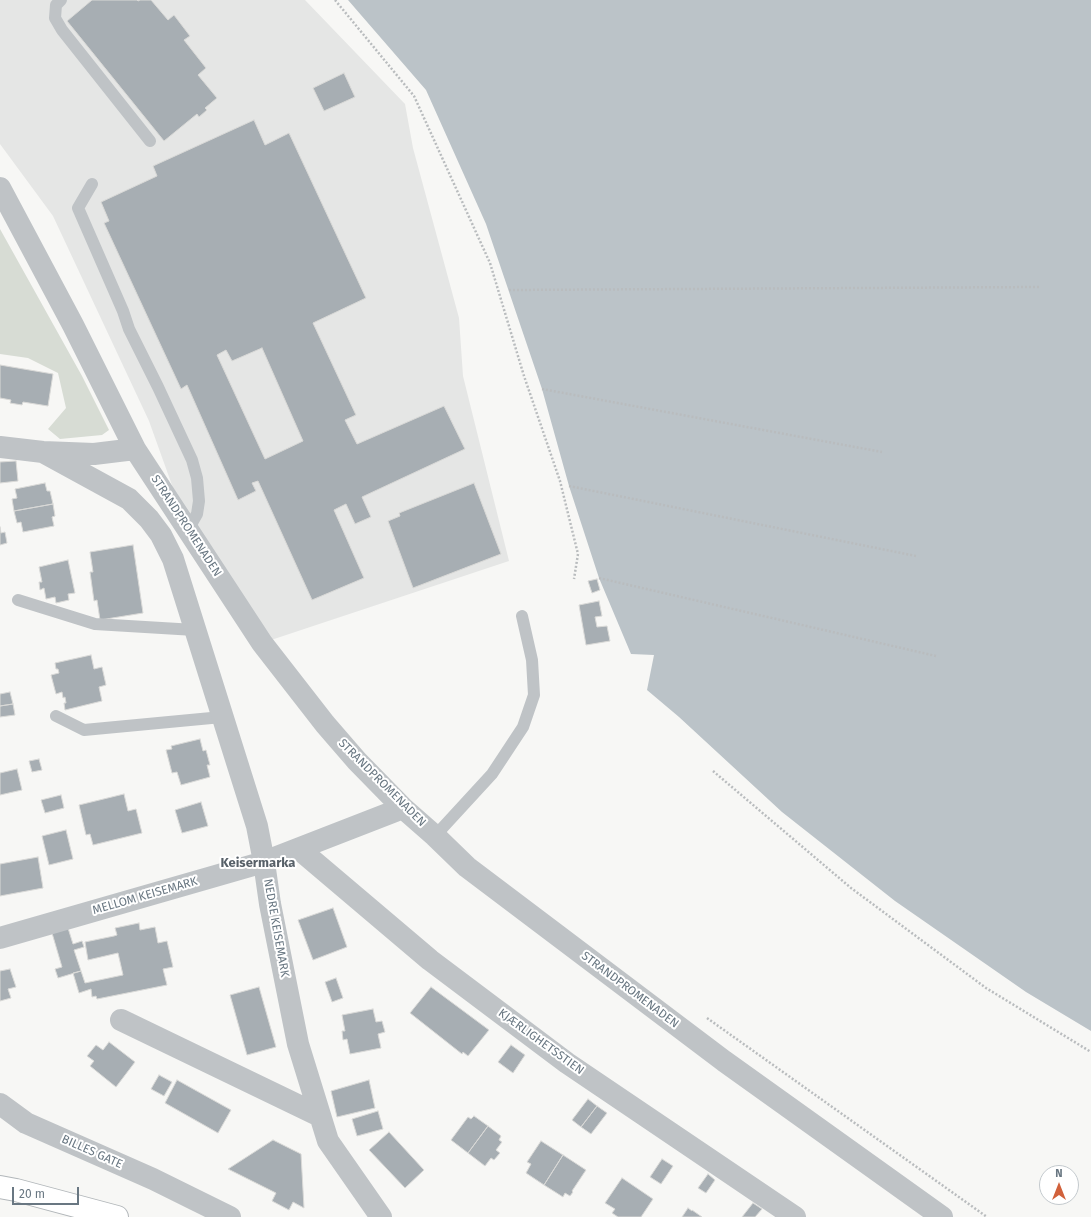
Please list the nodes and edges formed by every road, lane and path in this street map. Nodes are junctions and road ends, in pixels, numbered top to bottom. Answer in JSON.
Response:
{"nodes":[{"id":1,"x":61,"y":0,"type":"edge"},
{"id":2,"x":335,"y":0,"type":"edge"},
{"id":3,"x":150,"y":141,"type":"dead end"},
{"id":4,"x":92,"y":184,"type":"dead end"},
{"id":5,"x":0,"y":188,"type":"edge"},
{"id":6,"x":1039,"y":287,"type":"dead end"},
{"id":7,"x":509,"y":290,"type":"dead end"},
{"id":8,"x":542,"y":389,"type":"dead end"},
{"id":9,"x":0,"y":447,"type":"edge"},
{"id":10,"x":135,"y":449,"type":"junction"},
{"id":11,"x":43,"y":452,"type":"junction"},
{"id":12,"x":882,"y":452,"type":"dead end"},
{"id":13,"x":569,"y":486,"type":"dead end"},
{"id":14,"x":186,"y":527,"type":"junction"},
{"id":15,"x":916,"y":556,"type":"dead end"},
{"id":16,"x":599,"y":578,"type":"dead end"},
{"id":17,"x":574,"y":579,"type":"dead end"},
{"id":18,"x":18,"y":600,"type":"dead end"},
{"id":19,"x":522,"y":616,"type":"dead end"},
{"id":20,"x":195,"y":630,"type":"junction"},
{"id":21,"x":936,"y":656,"type":"dead end"},
{"id":22,"x":56,"y":716,"type":"dead end"},
{"id":23,"x":222,"y":717,"type":"junction"},
{"id":24,"x":713,"y":771,"type":"dead end"},
{"id":25,"x":404,"y":808,"type":"junction"},
{"id":26,"x":436,"y":836,"type":"junction"},
{"id":27,"x":299,"y":849,"type":"junction"},
{"id":28,"x":264,"y":862,"type":"junction"},
{"id":29,"x":0,"y":938,"type":"edge"},
{"id":30,"x":702,"y":1014,"type":"dead end"},
{"id":31,"x":121,"y":1020,"type":"dead end"},
{"id":32,"x":1091,"y":1052,"type":"edge"},
{"id":33,"x":0,"y":1104,"type":"edge"},
{"id":34,"x":320,"y":1116,"type":"junction"},
{"id":35,"x":0,"y":1187,"type":"edge"},
{"id":36,"x":117,"y":1217,"type":"edge"},
{"id":37,"x":230,"y":1217,"type":"edge"},
{"id":38,"x":380,"y":1217,"type":"edge"},
{"id":39,"x":795,"y":1217,"type":"edge"},
{"id":40,"x":942,"y":1217,"type":"edge"},
{"id":41,"x":987,"y":1217,"type":"edge"}],
"edges":[{"from":1,"to":3,"type":"lane"},
{"from":2,"to":17,"type":"path"},
{"from":4,"to":14,"type":"lane"},
{"from":5,"to":10,"type":"street","name":"STRANDPROMENADEN"},
{"from":6,"to":7,"type":"path"},
{"from":8,"to":12,"type":"path"},
{"from":9,"to":11,"type":"street"},
{"from":10,"to":11,"type":"street"},
{"from":10,"to":14,"type":"street","name":"STRANDPROMENADEN"},
{"from":11,"to":20,"type":"street","name":"NEDRE KEISEMARK"},
{"from":13,"to":15,"type":"path"},
{"from":14,"to":25,"type":"street","name":"STRANDPROMENADEN"},
{"from":16,"to":21,"type":"path"},
{"from":18,"to":20,"type":"lane"},
{"from":19,"to":26,"type":"lane"},
{"from":20,"to":23,"type":"street","name":"NEDRE KEISEMARK"},
{"from":22,"to":23,"type":"lane"},
{"from":23,"to":28,"type":"street","name":"NEDRE KEISEMARK"},
{"from":24,"to":32,"type":"path"},
{"from":25,"to":26,"type":"street","name":"STRANDPROMENADEN"},
{"from":25,"to":27,"type":"street","name":"MELLOM KEISEMARK"},
{"from":26,"to":40,"type":"street","name":"STRANDPROMENADEN"},
{"from":27,"to":28,"type":"street","name":"MELLOM KEISEMARK"},
{"from":27,"to":39,"type":"street","name":"KJÆRLIGHETSSTIEN"},
{"from":28,"to":29,"type":"street","name":"MELLOM KEISEMARK"},
{"from":28,"to":34,"type":"street","name":"NEDRE KEISEMARK"},
{"from":30,"to":41,"type":"path"},
{"from":31,"to":34,"type":"street"},
{"from":33,"to":37,"type":"street","name":"BILLES GATE"},
{"from":34,"to":38,"type":"street","name":"NEDRE KEISEMARK"},
{"from":35,"to":36,"type":"main road"}]}
